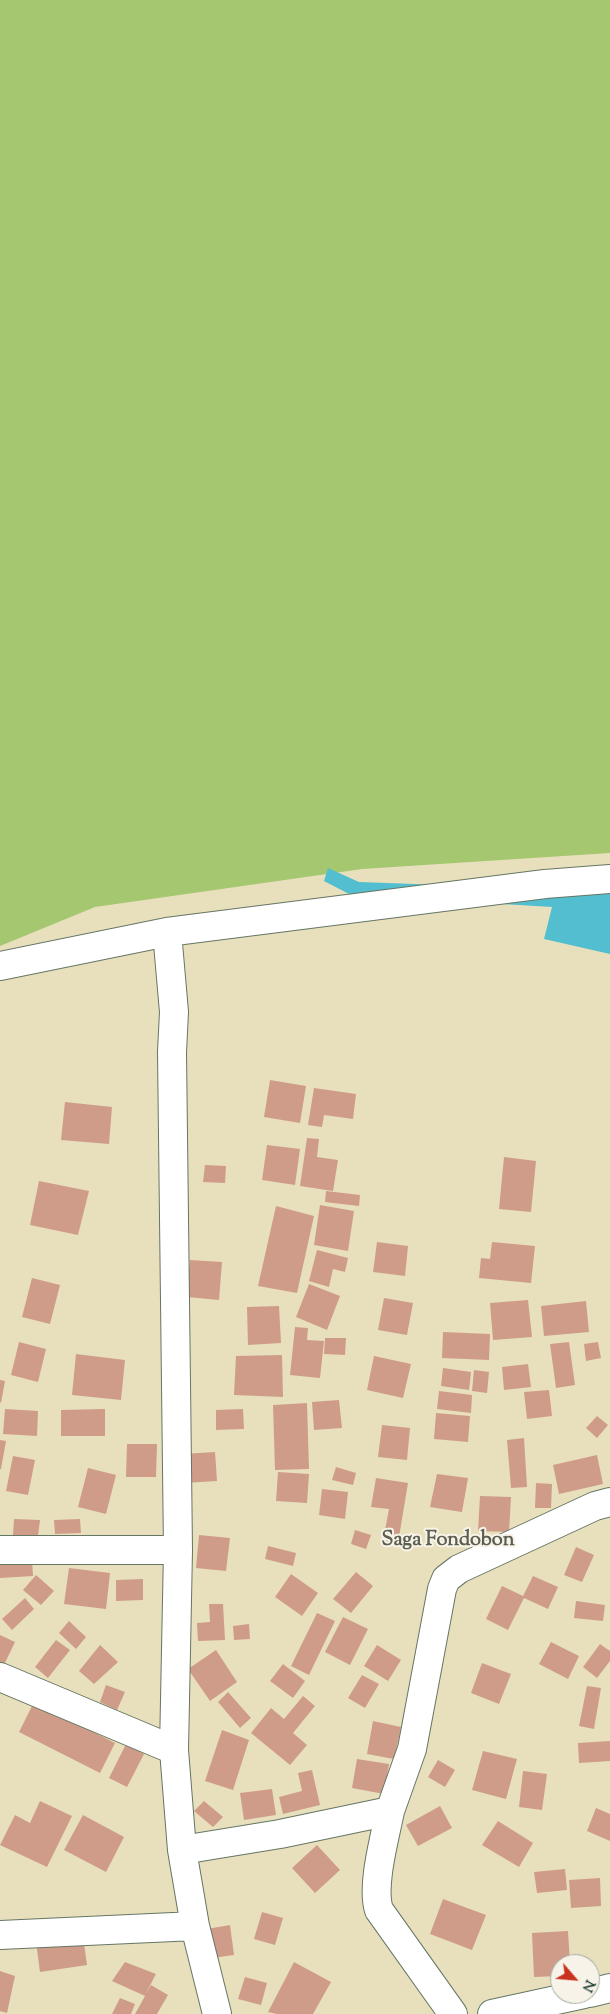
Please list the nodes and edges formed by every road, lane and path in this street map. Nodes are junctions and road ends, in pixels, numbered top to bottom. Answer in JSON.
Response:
{"nodes":[{"id":1,"x":610,"y":879,"type":"edge"},
{"id":2,"x":167,"y":932,"type":"junction"},
{"id":3,"x":0,"y":966,"type":"edge"},
{"id":4,"x":610,"y":1502,"type":"edge"},
{"id":5,"x":0,"y":1550,"type":"edge"},
{"id":6,"x":178,"y":1550,"type":"junction"},
{"id":7,"x":0,"y":1676,"type":"edge"},
{"id":8,"x":174,"y":1750,"type":"junction"},
{"id":9,"x":390,"y":1811,"type":"junction"},
{"id":10,"x":182,"y":1850,"type":"junction"},
{"id":11,"x":195,"y":1926,"type":"junction"},
{"id":12,"x":0,"y":1935,"type":"edge"},
{"id":13,"x":550,"y":2001,"type":"edge"},
{"id":14,"x":217,"y":2014,"type":"edge"},
{"id":15,"x":453,"y":2014,"type":"edge"},
{"id":16,"x":492,"y":2014,"type":"edge"}],
"edges":[{"from":1,"to":2,"type":"street"},
{"from":2,"to":3,"type":"street"},
{"from":2,"to":6,"type":"street"},
{"from":4,"to":9,"type":"street"},
{"from":5,"to":6,"type":"street"},
{"from":6,"to":8,"type":"street"},
{"from":7,"to":8,"type":"street"},
{"from":8,"to":10,"type":"street"},
{"from":9,"to":10,"type":"street"},
{"from":9,"to":15,"type":"street"},
{"from":10,"to":11,"type":"street"},
{"from":11,"to":12,"type":"street"},
{"from":11,"to":14,"type":"street"},
{"from":13,"to":16,"type":"street"}]}
